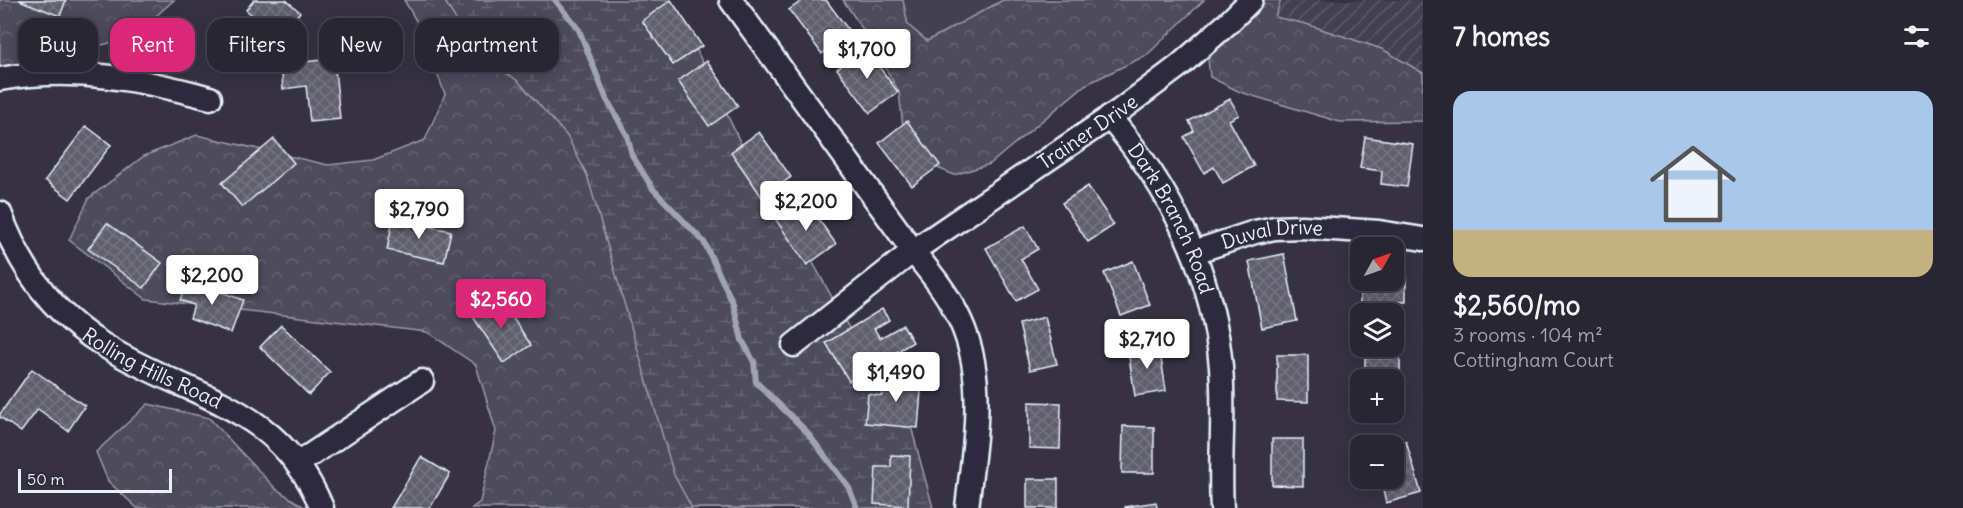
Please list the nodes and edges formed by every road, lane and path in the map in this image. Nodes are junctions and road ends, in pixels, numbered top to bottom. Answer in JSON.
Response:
{"nodes":[{"id":1,"x":731,"y":0,"type":"edge"},
{"id":2,"x":1251,"y":0,"type":"edge"},
{"id":3,"x":0,"y":79,"type":"edge"},
{"id":4,"x":210,"y":98,"type":"dead end"},
{"id":5,"x":1109,"y":117,"type":"junction"},
{"id":6,"x":0,"y":213,"type":"edge"},
{"id":7,"x":1423,"y":239,"type":"edge"},
{"id":8,"x":914,"y":251,"type":"junction"},
{"id":9,"x":1194,"y":252,"type":"junction"},
{"id":10,"x":794,"y":345,"type":"dead end"},
{"id":11,"x":422,"y":381,"type":"dead end"},
{"id":12,"x":297,"y":464,"type":"junction"},
{"id":13,"x":322,"y":508,"type":"edge"},
{"id":14,"x":967,"y":508,"type":"edge"},
{"id":15,"x":1222,"y":508,"type":"edge"}],
"edges":[{"from":1,"to":8,"type":"street"},
{"from":2,"to":5,"type":"street","name":"Trainer Drive"},
{"from":3,"to":4,"type":"street"},
{"from":5,"to":8,"type":"street","name":"Trainer Drive"},
{"from":5,"to":9,"type":"street","name":"Dark Branch Road"},
{"from":6,"to":12,"type":"street","name":"Rolling Hills Road"},
{"from":7,"to":9,"type":"street","name":"Duval Drive"},
{"from":8,"to":10,"type":"street","name":"Trainer Drive"},
{"from":8,"to":14,"type":"street"},
{"from":9,"to":15,"type":"street","name":"Dark Branch Road"},
{"from":11,"to":12,"type":"street"},
{"from":12,"to":13,"type":"street","name":"Rolling Hills Road"}]}
